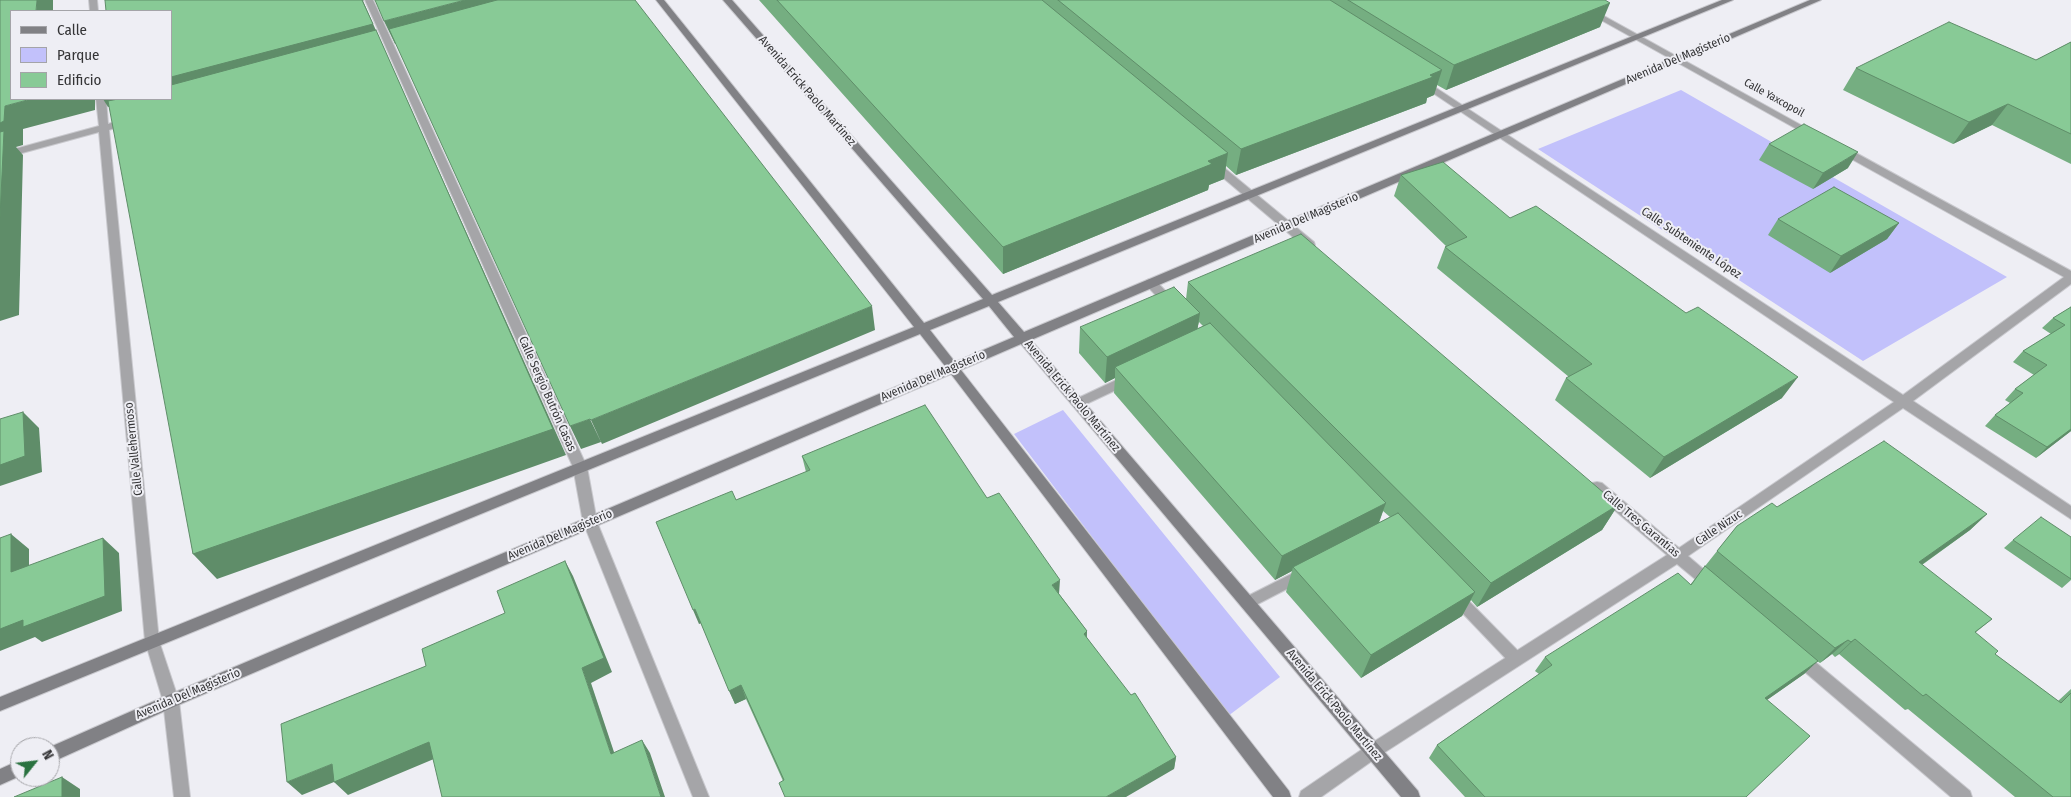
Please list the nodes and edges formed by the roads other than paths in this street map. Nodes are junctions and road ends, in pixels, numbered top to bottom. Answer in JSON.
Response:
{"nodes":[{"id":1,"x":370,"y":0,"type":"edge"},
{"id":2,"x":660,"y":0,"type":"edge"},
{"id":3,"x":727,"y":0,"type":"edge"},
{"id":4,"x":1569,"y":0,"type":"edge"},
{"id":5,"x":1729,"y":0,"type":"edge"},
{"id":6,"x":1817,"y":0,"type":"edge"},
{"id":7,"x":1638,"y":37,"type":"junction"},
{"id":8,"x":1677,"y":59,"type":"junction"},
{"id":9,"x":1415,"y":77,"type":"edge"},
{"id":10,"x":100,"y":100,"type":"edge"},
{"id":11,"x":1464,"y":108,"type":"junction"},
{"id":12,"x":141,"y":118,"type":"edge"},
{"id":13,"x":103,"y":128,"type":"junction"},
{"id":14,"x":1502,"y":134,"type":"junction"},
{"id":15,"x":0,"y":156,"type":"edge"},
{"id":16,"x":1205,"y":157,"type":"edge"},
{"id":17,"x":1249,"y":194,"type":"junction"},
{"id":18,"x":1287,"y":226,"type":"junction"},
{"id":19,"x":1317,"y":251,"type":"edge"},
{"id":20,"x":2071,"y":277,"type":"edge"},
{"id":21,"x":1151,"y":284,"type":"junction"},
{"id":22,"x":990,"y":300,"type":"junction"},
{"id":23,"x":1183,"y":316,"type":"edge"},
{"id":24,"x":922,"y":328,"type":"junction"},
{"id":25,"x":1023,"y":338,"type":"junction"},
{"id":26,"x":952,"y":368,"type":"junction"},
{"id":27,"x":1139,"y":374,"type":"edge"},
{"id":28,"x":1902,"y":402,"type":"junction"},
{"id":29,"x":1078,"y":403,"type":"junction"},
{"id":30,"x":580,"y":467,"type":"junction"},
{"id":31,"x":1588,"y":480,"type":"edge"},
{"id":32,"x":2071,"y":513,"type":"edge"},
{"id":33,"x":590,"y":522,"type":"junction"},
{"id":34,"x":1678,"y":556,"type":"junction"},
{"id":35,"x":1314,"y":568,"type":"edge"},
{"id":36,"x":1450,"y":591,"type":"edge"},
{"id":37,"x":1723,"y":594,"type":"edge"},
{"id":38,"x":1247,"y":603,"type":"junction"},
{"id":39,"x":152,"y":641,"type":"junction"},
{"id":40,"x":1791,"y":651,"type":"edge"},
{"id":41,"x":1516,"y":659,"type":"junction"},
{"id":42,"x":171,"y":701,"type":"junction"},
{"id":43,"x":0,"y":704,"type":"edge"},
{"id":44,"x":1373,"y":750,"type":"junction"},
{"id":45,"x":60,"y":751,"type":"edge"},
{"id":46,"x":182,"y":797,"type":"edge"},
{"id":47,"x":701,"y":797,"type":"edge"},
{"id":48,"x":1283,"y":797,"type":"edge"},
{"id":49,"x":1307,"y":797,"type":"edge"},
{"id":50,"x":1412,"y":797,"type":"edge"},
{"id":51,"x":1964,"y":797,"type":"edge"}],
"edges":[{"from":1,"to":30,"type":"street","name":"Calle Sergio Butrón Casas"},
{"from":2,"to":24,"type":"street"},
{"from":3,"to":22,"type":"street","name":"Avenida Erick Paolo Martínez"},
{"from":4,"to":7,"type":"street","name":"Calle Yaxcopoil"},
{"from":5,"to":7,"type":"street"},
{"from":6,"to":8,"type":"street","name":"Avenida Del Magisterio"},
{"from":7,"to":8,"type":"street","name":"Calle Yaxcopoil"},
{"from":7,"to":11,"type":"street"},
{"from":8,"to":14,"type":"street","name":"Avenida Del Magisterio"},
{"from":8,"to":20,"type":"street","name":"Calle Yaxcopoil"},
{"from":9,"to":11,"type":"street","name":"Calle Subteniente López"},
{"from":10,"to":13,"type":"street","name":"Calle Vallehermoso"},
{"from":11,"to":14,"type":"street","name":"Calle Subteniente López"},
{"from":11,"to":17,"type":"street"},
{"from":12,"to":13,"type":"street"},
{"from":13,"to":15,"type":"street"},
{"from":13,"to":39,"type":"street","name":"Calle Vallehermoso"},
{"from":14,"to":18,"type":"street","name":"Avenida Del Magisterio"},
{"from":14,"to":28,"type":"street","name":"Calle Subteniente López"},
{"from":16,"to":17,"type":"street"},
{"from":17,"to":18,"type":"street"},
{"from":17,"to":22,"type":"street"},
{"from":18,"to":19,"type":"street"},
{"from":18,"to":21,"type":"street","name":"Avenida Del Magisterio"},
{"from":20,"to":28,"type":"street","name":"Calle Nizuc"},
{"from":21,"to":23,"type":"street"},
{"from":21,"to":25,"type":"street","name":"Avenida Del Magisterio"},
{"from":22,"to":24,"type":"street"},
{"from":22,"to":25,"type":"street","name":"Avenida Erick Paolo Martínez"},
{"from":24,"to":26,"type":"street"},
{"from":24,"to":30,"type":"street"},
{"from":25,"to":26,"type":"street","name":"Avenida Del Magisterio"},
{"from":25,"to":29,"type":"street","name":"Avenida Erick Paolo Martínez"},
{"from":26,"to":33,"type":"street","name":"Avenida Del Magisterio"},
{"from":26,"to":48,"type":"street"},
{"from":27,"to":29,"type":"street"},
{"from":28,"to":32,"type":"street","name":"Calle Subteniente López"},
{"from":28,"to":34,"type":"street","name":"Calle Nizuc"},
{"from":29,"to":38,"type":"street","name":"Avenida Erick Paolo Martínez"},
{"from":30,"to":33,"type":"street","name":"Calle Sergio Butrón Casas"},
{"from":30,"to":39,"type":"street"},
{"from":31,"to":34,"type":"street","name":"Calle Tres Garantías"},
{"from":33,"to":42,"type":"street","name":"Avenida Del Magisterio"},
{"from":33,"to":47,"type":"street","name":"Calle Sergio Butrón Casas"},
{"from":34,"to":37,"type":"street","name":"Calle Tres Garantías"},
{"from":34,"to":41,"type":"street","name":"Calle Nizuc"},
{"from":35,"to":38,"type":"street"},
{"from":36,"to":41,"type":"street"},
{"from":38,"to":44,"type":"street","name":"Avenida Erick Paolo Martínez"},
{"from":39,"to":42,"type":"street","name":"Calle Vallehermoso"},
{"from":39,"to":43,"type":"street"},
{"from":40,"to":51,"type":"street"},
{"from":41,"to":44,"type":"street","name":"Calle Nizuc"},
{"from":42,"to":45,"type":"street","name":"Avenida Del Magisterio"},
{"from":42,"to":46,"type":"street","name":"Calle Vallehermoso"},
{"from":44,"to":49,"type":"street","name":"Calle Nizuc"},
{"from":44,"to":50,"type":"street","name":"Avenida Erick Paolo Martínez"}]}
